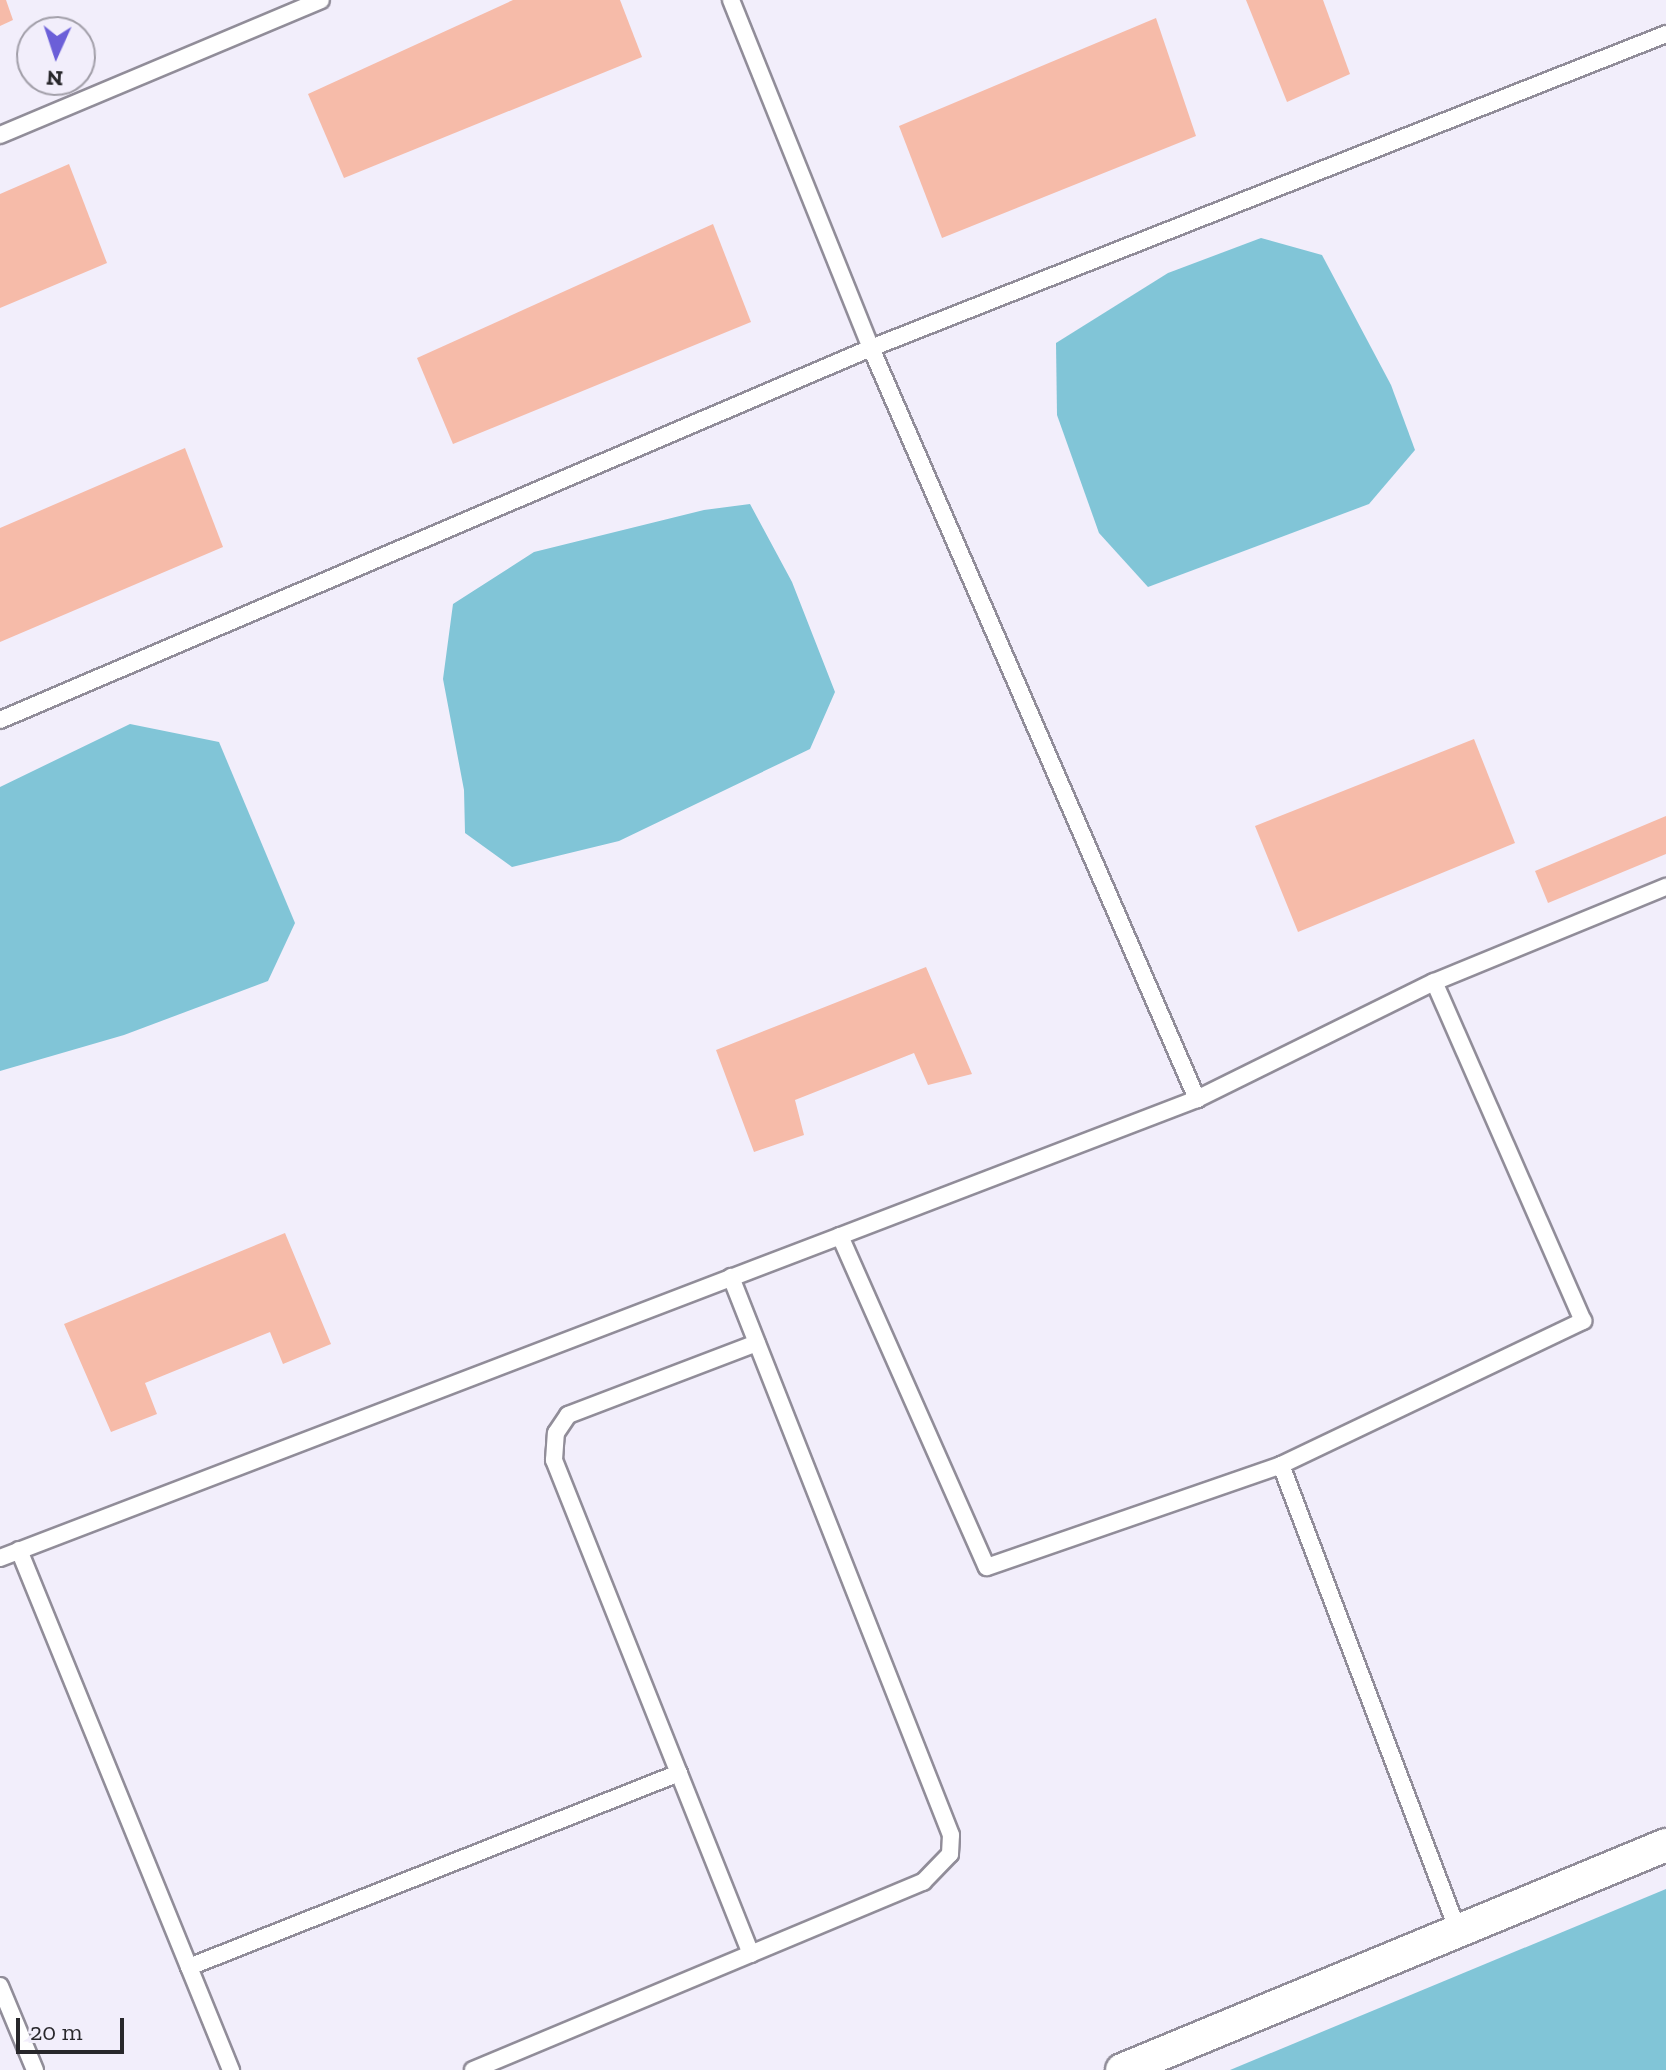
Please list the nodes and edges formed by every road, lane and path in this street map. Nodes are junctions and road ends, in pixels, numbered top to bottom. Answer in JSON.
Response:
{"nodes":[{"id":1,"x":321,"y":0,"type":"edge"},
{"id":2,"x":731,"y":0,"type":"edge"},
{"id":3,"x":1666,"y":34,"type":"edge"},
{"id":4,"x":0,"y":135,"type":"edge"},
{"id":5,"x":871,"y":348,"type":"junction"},
{"id":6,"x":0,"y":720,"type":"edge"},
{"id":7,"x":1666,"y":887,"type":"edge"},
{"id":8,"x":1434,"y":982,"type":"junction"},
{"id":9,"x":1197,"y":1099,"type":"junction"},
{"id":10,"x":840,"y":1236,"type":"junction"},
{"id":11,"x":731,"y":1277,"type":"junction"},
{"id":12,"x":757,"y":1343,"type":"junction"},
{"id":13,"x":1281,"y":1465,"type":"junction"},
{"id":14,"x":19,"y":1550,"type":"junction"},
{"id":15,"x":0,"y":1558,"type":"edge"},
{"id":16,"x":679,"y":1773,"type":"junction"},
{"id":17,"x":1666,"y":1845,"type":"edge"},
{"id":18,"x":1458,"y":1931,"type":"junction"},
{"id":19,"x":751,"y":1954,"type":"junction"},
{"id":20,"x":189,"y":1967,"type":"junction"},
{"id":21,"x":0,"y":1986,"type":"edge"},
{"id":22,"x":514,"y":2053,"type":"junction"},
{"id":23,"x":35,"y":2070,"type":"edge"},
{"id":24,"x":231,"y":2070,"type":"edge"},
{"id":25,"x":473,"y":2070,"type":"edge"},
{"id":26,"x":520,"y":2070,"type":"edge"},
{"id":27,"x":1122,"y":2070,"type":"edge"}],
"edges":[{"from":1,"to":4,"type":"lane"},
{"from":2,"to":5,"type":"lane"},
{"from":3,"to":5,"type":"lane"},
{"from":5,"to":6,"type":"lane"},
{"from":5,"to":9,"type":"lane"},
{"from":7,"to":8,"type":"lane"},
{"from":8,"to":9,"type":"lane"},
{"from":8,"to":13,"type":"lane"},
{"from":9,"to":10,"type":"lane"},
{"from":10,"to":11,"type":"lane"},
{"from":10,"to":13,"type":"lane"},
{"from":11,"to":12,"type":"lane"},
{"from":11,"to":14,"type":"lane"},
{"from":12,"to":16,"type":"lane"},
{"from":12,"to":19,"type":"lane"},
{"from":13,"to":18,"type":"lane"},
{"from":14,"to":15,"type":"lane"},
{"from":14,"to":20,"type":"lane"},
{"from":16,"to":19,"type":"lane"},
{"from":16,"to":20,"type":"lane"},
{"from":17,"to":18,"type":"street"},
{"from":18,"to":27,"type":"street"},
{"from":19,"to":22,"type":"lane"},
{"from":20,"to":24,"type":"lane"},
{"from":21,"to":23,"type":"lane"},
{"from":22,"to":25,"type":"lane"},
{"from":22,"to":26,"type":"lane"}]}
